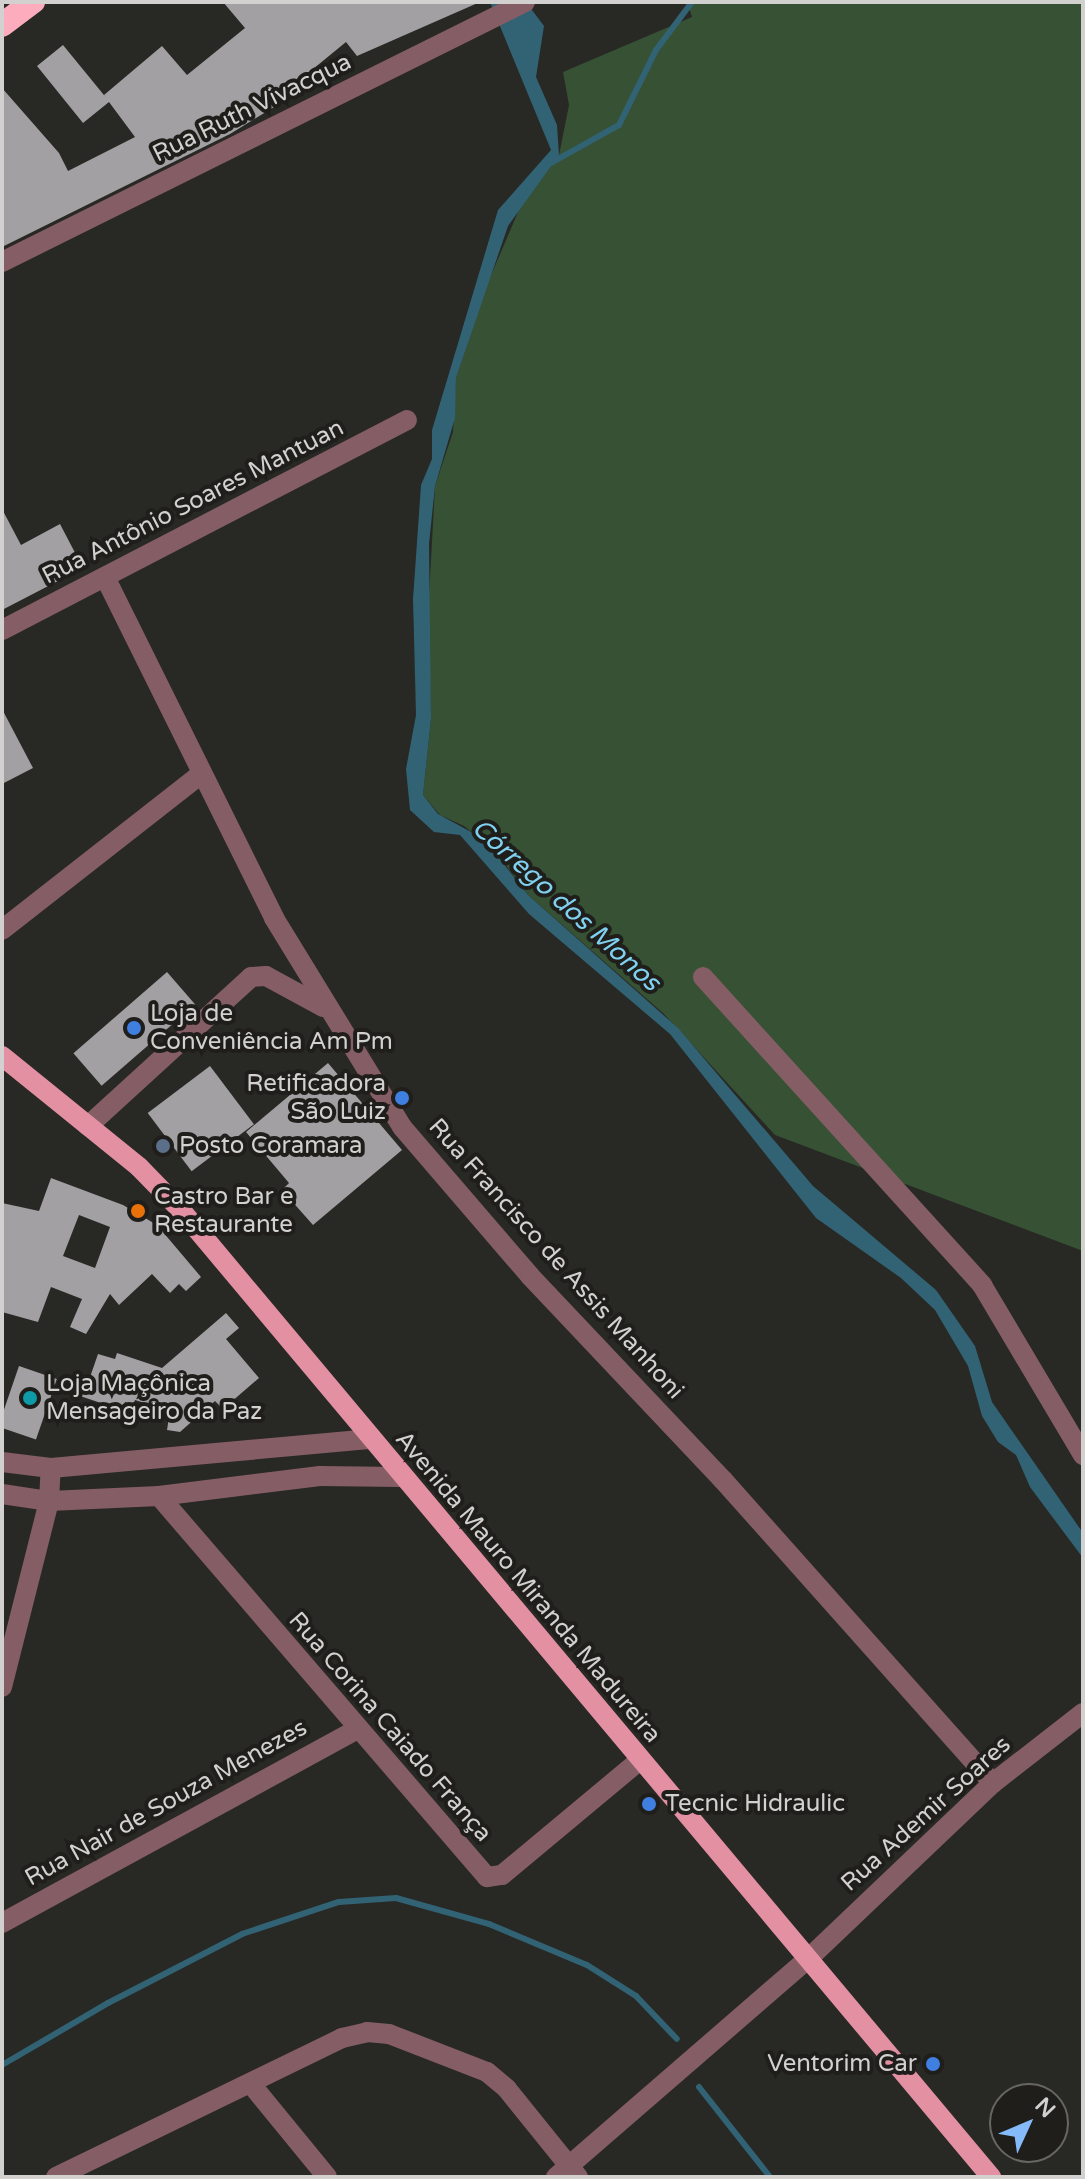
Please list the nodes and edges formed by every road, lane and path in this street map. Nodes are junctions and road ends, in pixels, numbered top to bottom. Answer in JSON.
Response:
{"nodes":[{"id":1,"x":33,"y":2,"type":"edge"},
{"id":2,"x":525,"y":2,"type":"edge"},
{"id":3,"x":2,"y":25,"type":"edge"},
{"id":4,"x":2,"y":262,"type":"edge"},
{"id":5,"x":407,"y":420,"type":"dead end"},
{"id":6,"x":105,"y":577,"type":"junction"},
{"id":7,"x":2,"y":630,"type":"edge"},
{"id":8,"x":202,"y":773,"type":"junction"},
{"id":9,"x":2,"y":930,"type":"edge"},
{"id":10,"x":703,"y":977,"type":"dead end"},
{"id":11,"x":326,"y":1009,"type":"junction"},
{"id":12,"x":2,"y":1056,"type":"edge"},
{"id":13,"x":88,"y":1126,"type":"junction"},
{"id":14,"x":369,"y":1439,"type":"junction"},
{"id":15,"x":1083,"y":1455,"type":"edge"},
{"id":16,"x":2,"y":1462,"type":"edge"},
{"id":17,"x":51,"y":1468,"type":"junction"},
{"id":18,"x":400,"y":1477,"type":"junction"},
{"id":19,"x":2,"y":1494,"type":"edge"},
{"id":20,"x":159,"y":1496,"type":"junction"},
{"id":21,"x":49,"y":1501,"type":"junction"},
{"id":22,"x":2,"y":1687,"type":"edge"},
{"id":23,"x":1083,"y":1713,"type":"edge"},
{"id":24,"x":356,"y":1730,"type":"junction"},
{"id":25,"x":640,"y":1760,"type":"junction"},
{"id":26,"x":993,"y":1783,"type":"junction"},
{"id":27,"x":2,"y":1923,"type":"edge"},
{"id":28,"x":808,"y":1959,"type":"junction"},
{"id":29,"x":251,"y":2084,"type":"junction"},
{"id":30,"x":568,"y":2173,"type":"edge"},
{"id":31,"x":65,"y":2175,"type":"edge"},
{"id":32,"x":327,"y":2177,"type":"edge"},
{"id":33,"x":991,"y":2177,"type":"edge"}],
"edges":[{"from":1,"to":3,"type":"highway"},
{"from":2,"to":4,"type":"street","name":"Rua Ruth Vivacqua"},
{"from":5,"to":6,"type":"street","name":"Rua Antônio Soares Mantuan"},
{"from":6,"to":7,"type":"street","name":"Rua Antônio Soares Mantuan"},
{"from":6,"to":8,"type":"street","name":"Rua Francisco de Assis Manhoni"},
{"from":8,"to":9,"type":"street"},
{"from":8,"to":11,"type":"street","name":"Rua Francisco de Assis Manhoni"},
{"from":10,"to":15,"type":"street"},
{"from":11,"to":13,"type":"street"},
{"from":11,"to":26,"type":"street","name":"Rua Francisco de Assis Manhoni"},
{"from":12,"to":13,"type":"main road","name":"Avenida Mauro Miranda Madureira"},
{"from":13,"to":14,"type":"main road","name":"Avenida Mauro Miranda Madureira"},
{"from":14,"to":17,"type":"street"},
{"from":14,"to":18,"type":"main road","name":"Avenida Mauro Miranda Madureira"},
{"from":16,"to":17,"type":"street"},
{"from":17,"to":21,"type":"street"},
{"from":18,"to":20,"type":"street"},
{"from":18,"to":25,"type":"main road","name":"Avenida Mauro Miranda Madureira"},
{"from":19,"to":21,"type":"street"},
{"from":20,"to":21,"type":"street"},
{"from":20,"to":24,"type":"street","name":"Rua Corina Caiado França"},
{"from":21,"to":22,"type":"street"},
{"from":23,"to":26,"type":"street","name":"Rua Ademir Soares"},
{"from":24,"to":25,"type":"street","name":"Rua Corina Caiado França"},
{"from":24,"to":27,"type":"street","name":"Rua Nair de Souza Menezes"},
{"from":25,"to":28,"type":"main road","name":"Avenida Mauro Miranda Madureira"},
{"from":26,"to":28,"type":"street","name":"Rua Ademir Soares"},
{"from":28,"to":30,"type":"street","name":"Rua Ademir Soares"},
{"from":28,"to":33,"type":"main road","name":"Avenida Mauro Miranda Madureira"},
{"from":29,"to":30,"type":"street"},
{"from":29,"to":31,"type":"street"},
{"from":29,"to":32,"type":"street"}]}
